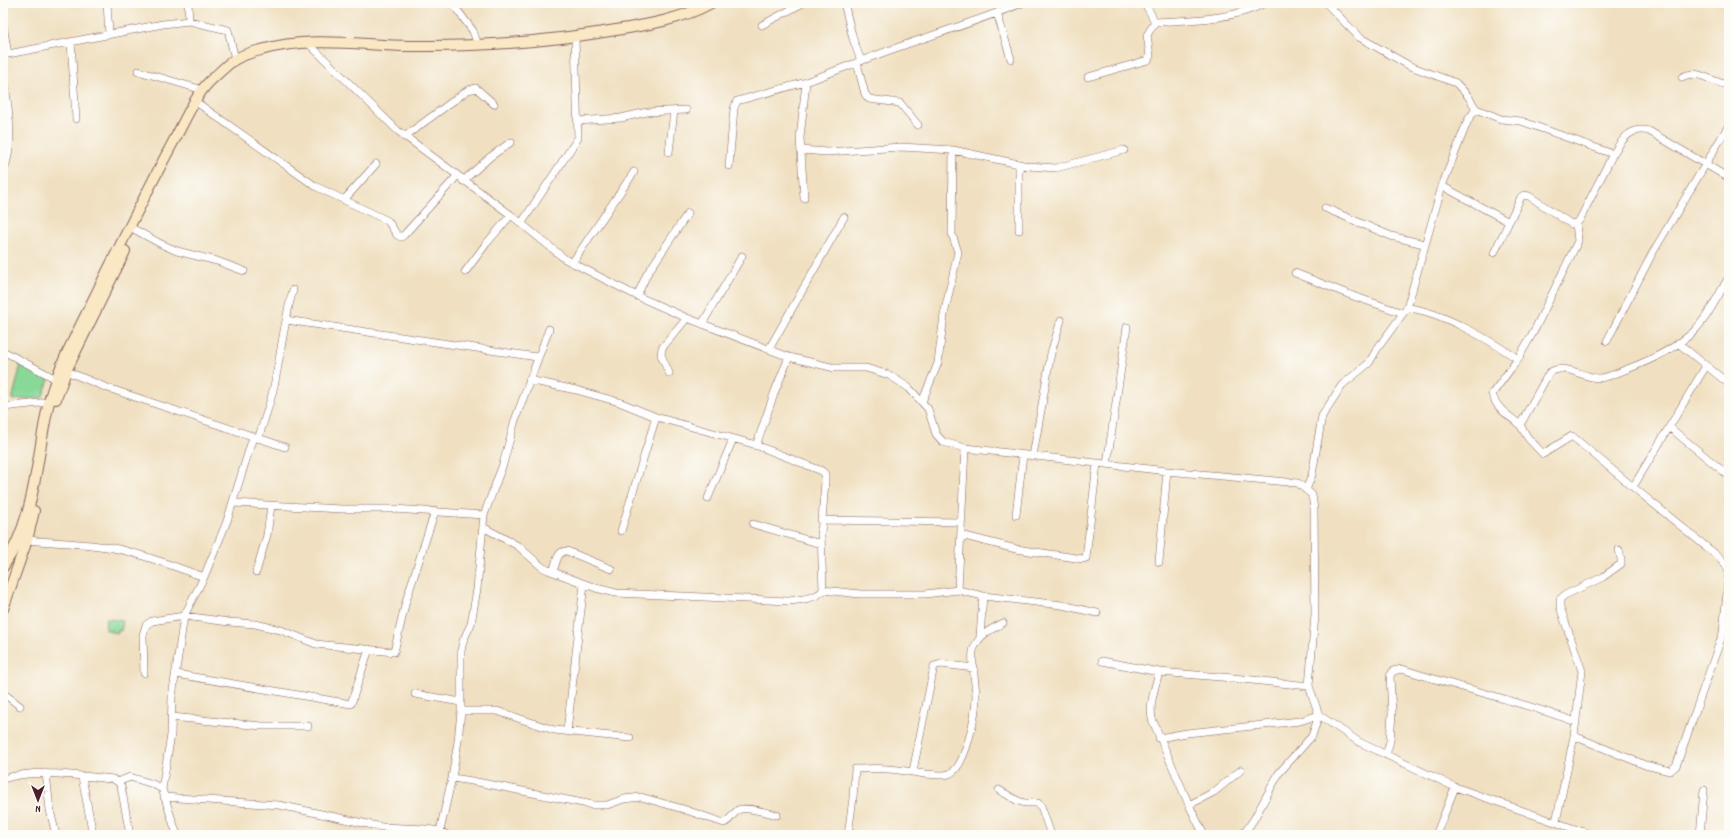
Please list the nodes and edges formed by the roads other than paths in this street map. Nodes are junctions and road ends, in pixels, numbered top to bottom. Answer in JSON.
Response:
{"nodes":[{"id":1,"x":107,"y":3,"type":"edge"},
{"id":2,"x":188,"y":3,"type":"edge"},
{"id":3,"x":452,"y":3,"type":"edge"},
{"id":4,"x":711,"y":3,"type":"edge"},
{"id":5,"x":803,"y":3,"type":"edge"},
{"id":6,"x":844,"y":3,"type":"edge"},
{"id":7,"x":1022,"y":3,"type":"edge"},
{"id":8,"x":1145,"y":3,"type":"edge"},
{"id":9,"x":1265,"y":3,"type":"edge"},
{"id":10,"x":1326,"y":3,"type":"edge"},
{"id":11,"x":997,"y":13,"type":"junction"},
{"id":12,"x":189,"y":21,"type":"junction"},
{"id":13,"x":1155,"y":22,"type":"junction"},
{"id":14,"x":3,"y":25,"type":"edge"},
{"id":15,"x":762,"y":25,"type":"dead end"},
{"id":16,"x":109,"y":34,"type":"junction"},
{"id":17,"x":574,"y":37,"type":"junction"},
{"id":18,"x":71,"y":42,"type":"junction"},
{"id":19,"x":307,"y":42,"type":"junction"},
{"id":20,"x":478,"y":45,"type":"junction"},
{"id":21,"x":5,"y":54,"type":"edge"},
{"id":22,"x":235,"y":59,"type":"junction"},
{"id":23,"x":1011,"y":59,"type":"dead end"},
{"id":24,"x":859,"y":62,"type":"junction"},
{"id":25,"x":3,"y":71,"type":"edge"},
{"id":26,"x":138,"y":71,"type":"dead end"},
{"id":27,"x":1682,"y":77,"type":"dead end"},
{"id":28,"x":1088,"y":78,"type":"dead end"},
{"id":29,"x":806,"y":82,"type":"junction"},
{"id":30,"x":1729,"y":84,"type":"edge"},
{"id":31,"x":203,"y":90,"type":"junction"},
{"id":32,"x":196,"y":102,"type":"junction"},
{"id":33,"x":494,"y":104,"type":"dead end"},
{"id":34,"x":1476,"y":109,"type":"junction"},
{"id":35,"x":686,"y":110,"type":"dead end"},
{"id":36,"x":674,"y":111,"type":"junction"},
{"id":37,"x":76,"y":119,"type":"dead end"},
{"id":38,"x":578,"y":121,"type":"junction"},
{"id":39,"x":918,"y":124,"type":"dead end"},
{"id":40,"x":1729,"y":125,"type":"edge"},
{"id":41,"x":404,"y":137,"type":"junction"},
{"id":42,"x":511,"y":142,"type":"dead end"},
{"id":43,"x":801,"y":150,"type":"junction"},
{"id":44,"x":953,"y":150,"type":"junction"},
{"id":45,"x":1124,"y":150,"type":"dead end"},
{"id":46,"x":669,"y":152,"type":"dead end"},
{"id":47,"x":1613,"y":154,"type":"junction"},
{"id":48,"x":376,"y":164,"type":"dead end"},
{"id":49,"x":1019,"y":164,"type":"junction"},
{"id":50,"x":1706,"y":164,"type":"junction"},
{"id":51,"x":729,"y":166,"type":"dead end"},
{"id":52,"x":3,"y":172,"type":"edge"},
{"id":53,"x":634,"y":172,"type":"dead end"},
{"id":54,"x":457,"y":176,"type":"junction"},
{"id":55,"x":1729,"y":178,"type":"edge"},
{"id":56,"x":463,"y":181,"type":"junction"},
{"id":57,"x":1442,"y":186,"type":"junction"},
{"id":58,"x":804,"y":198,"type":"dead end"},
{"id":59,"x":344,"y":200,"type":"junction"},
{"id":60,"x":1325,"y":208,"type":"dead end"},
{"id":61,"x":688,"y":213,"type":"dead end"},
{"id":62,"x":511,"y":215,"type":"junction"},
{"id":63,"x":844,"y":217,"type":"dead end"},
{"id":64,"x":1509,"y":222,"type":"junction"},
{"id":65,"x":1576,"y":223,"type":"junction"},
{"id":66,"x":521,"y":224,"type":"junction"},
{"id":67,"x":130,"y":227,"type":"junction"},
{"id":68,"x":1019,"y":230,"type":"dead end"},
{"id":69,"x":1424,"y":244,"type":"junction"},
{"id":70,"x":1494,"y":253,"type":"dead end"},
{"id":71,"x":742,"y":256,"type":"dead end"},
{"id":72,"x":572,"y":263,"type":"junction"},
{"id":73,"x":244,"y":271,"type":"dead end"},
{"id":74,"x":465,"y":272,"type":"dead end"},
{"id":75,"x":1295,"y":273,"type":"dead end"},
{"id":76,"x":1729,"y":277,"type":"edge"},
{"id":77,"x":293,"y":290,"type":"dead end"},
{"id":78,"x":637,"y":296,"type":"junction"},
{"id":79,"x":1405,"y":310,"type":"junction"},
{"id":80,"x":687,"y":318,"type":"junction"},
{"id":81,"x":286,"y":320,"type":"junction"},
{"id":82,"x":1061,"y":320,"type":"dead end"},
{"id":83,"x":702,"y":324,"type":"junction"},
{"id":84,"x":1128,"y":327,"type":"dead end"},
{"id":85,"x":549,"y":329,"type":"dead end"},
{"id":86,"x":1607,"y":342,"type":"dead end"},
{"id":87,"x":1678,"y":344,"type":"junction"},
{"id":88,"x":769,"y":349,"type":"junction"},
{"id":89,"x":3,"y":351,"type":"edge"},
{"id":90,"x":537,"y":357,"type":"junction"},
{"id":91,"x":789,"y":357,"type":"junction"},
{"id":92,"x":1518,"y":359,"type":"junction"},
{"id":93,"x":1706,"y":366,"type":"junction"},
{"id":94,"x":66,"y":371,"type":"junction"},
{"id":95,"x":669,"y":373,"type":"dead end"},
{"id":96,"x":56,"y":379,"type":"junction"},
{"id":97,"x":529,"y":380,"type":"junction"},
{"id":98,"x":1729,"y":384,"type":"edge"},
{"id":99,"x":49,"y":402,"type":"junction"},
{"id":100,"x":922,"y":402,"type":"junction"},
{"id":101,"x":3,"y":407,"type":"edge"},
{"id":102,"x":656,"y":417,"type":"junction"},
{"id":103,"x":1520,"y":425,"type":"junction"},
{"id":104,"x":1669,"y":427,"type":"junction"},
{"id":105,"x":255,"y":438,"type":"junction"},
{"id":106,"x":733,"y":439,"type":"junction"},
{"id":107,"x":756,"y":446,"type":"junction"},
{"id":108,"x":285,"y":447,"type":"dead end"},
{"id":109,"x":964,"y":448,"type":"junction"},
{"id":110,"x":1023,"y":455,"type":"junction"},
{"id":111,"x":1033,"y":456,"type":"junction"},
{"id":112,"x":1096,"y":463,"type":"junction"},
{"id":113,"x":1107,"y":464,"type":"junction"},
{"id":114,"x":1167,"y":471,"type":"junction"},
{"id":115,"x":1729,"y":476,"type":"edge"},
{"id":116,"x":1633,"y":487,"type":"junction"},
{"id":117,"x":1306,"y":490,"type":"junction"},
{"id":118,"x":708,"y":498,"type":"dead end"},
{"id":119,"x":233,"y":503,"type":"junction"},
{"id":120,"x":271,"y":506,"type":"junction"},
{"id":121,"x":435,"y":511,"type":"junction"},
{"id":122,"x":484,"y":515,"type":"junction"},
{"id":123,"x":1016,"y":515,"type":"dead end"},
{"id":124,"x":821,"y":520,"type":"junction"},
{"id":125,"x":961,"y":522,"type":"junction"},
{"id":126,"x":753,"y":524,"type":"dead end"},
{"id":127,"x":483,"y":527,"type":"junction"},
{"id":128,"x":621,"y":531,"type":"dead end"},
{"id":129,"x":961,"y":535,"type":"junction"},
{"id":130,"x":27,"y":540,"type":"junction"},
{"id":131,"x":820,"y":544,"type":"junction"},
{"id":132,"x":1619,"y":550,"type":"dead end"},
{"id":133,"x":1158,"y":562,"type":"dead end"},
{"id":134,"x":3,"y":567,"type":"edge"},
{"id":135,"x":611,"y":569,"type":"dead end"},
{"id":136,"x":256,"y":572,"type":"dead end"},
{"id":137,"x":553,"y":572,"type":"junction"},
{"id":138,"x":1729,"y":572,"type":"edge"},
{"id":139,"x":204,"y":577,"type":"junction"},
{"id":140,"x":584,"y":584,"type":"junction"},
{"id":141,"x":823,"y":590,"type":"junction"},
{"id":142,"x":958,"y":590,"type":"junction"},
{"id":143,"x":983,"y":596,"type":"junction"},
{"id":144,"x":3,"y":609,"type":"edge"},
{"id":145,"x":1097,"y":613,"type":"dead end"},
{"id":146,"x":184,"y":616,"type":"junction"},
{"id":147,"x":1003,"y":623,"type":"dead end"},
{"id":148,"x":980,"y":636,"type":"junction"},
{"id":149,"x":369,"y":649,"type":"junction"},
{"id":150,"x":1102,"y":661,"type":"dead end"},
{"id":151,"x":974,"y":668,"type":"junction"},
{"id":152,"x":1159,"y":672,"type":"junction"},
{"id":153,"x":144,"y":673,"type":"dead end"},
{"id":154,"x":176,"y":674,"type":"junction"},
{"id":155,"x":1308,"y":686,"type":"junction"},
{"id":156,"x":3,"y":693,"type":"edge"},
{"id":157,"x":415,"y":694,"type":"dead end"},
{"id":158,"x":461,"y":702,"type":"junction"},
{"id":159,"x":20,"y":706,"type":"dead end"},
{"id":160,"x":461,"y":711,"type":"junction"},
{"id":161,"x":1319,"y":715,"type":"junction"},
{"id":162,"x":172,"y":717,"type":"junction"},
{"id":163,"x":1576,"y":722,"type":"junction"},
{"id":164,"x":308,"y":726,"type":"dead end"},
{"id":165,"x":567,"y":731,"type":"junction"},
{"id":166,"x":1574,"y":736,"type":"junction"},
{"id":167,"x":630,"y":738,"type":"dead end"},
{"id":168,"x":1159,"y":738,"type":"junction"},
{"id":169,"x":1386,"y":755,"type":"junction"},
{"id":170,"x":1241,"y":770,"type":"dead end"},
{"id":171,"x":913,"y":771,"type":"junction"},
{"id":172,"x":46,"y":773,"type":"junction"},
{"id":173,"x":82,"y":776,"type":"junction"},
{"id":174,"x":452,"y":778,"type":"junction"},
{"id":175,"x":3,"y":779,"type":"edge"},
{"id":176,"x":118,"y":782,"type":"junction"},
{"id":177,"x":1454,"y":787,"type":"junction"},
{"id":178,"x":162,"y":789,"type":"junction"},
{"id":179,"x":999,"y":790,"type":"dead end"},
{"id":180,"x":1704,"y":790,"type":"dead end"},
{"id":181,"x":164,"y":797,"type":"junction"},
{"id":182,"x":1189,"y":805,"type":"junction"},
{"id":183,"x":777,"y":815,"type":"dead end"},
{"id":184,"x":1556,"y":822,"type":"junction"},
{"id":185,"x":1573,"y":832,"type":"edge"},
{"id":186,"x":439,"y":833,"type":"edge"},
{"id":187,"x":848,"y":834,"type":"edge"},
{"id":188,"x":56,"y":835,"type":"edge"},
{"id":189,"x":93,"y":835,"type":"edge"},
{"id":190,"x":130,"y":835,"type":"edge"},
{"id":191,"x":178,"y":835,"type":"edge"},
{"id":192,"x":446,"y":835,"type":"edge"},
{"id":193,"x":868,"y":835,"type":"edge"},
{"id":194,"x":1051,"y":835,"type":"edge"},
{"id":195,"x":1204,"y":835,"type":"edge"},
{"id":196,"x":1243,"y":835,"type":"edge"},
{"id":197,"x":1436,"y":835,"type":"edge"},
{"id":198,"x":1592,"y":835,"type":"edge"},
{"id":199,"x":1700,"y":835,"type":"edge"}],
"edges":[{"from":1,"to":16,"type":"street"},
{"from":2,"to":12,"type":"street"},
{"from":3,"to":20,"type":"street"},
{"from":4,"to":17,"type":"street"},
{"from":5,"to":15,"type":"street"},
{"from":6,"to":24,"type":"street"},
{"from":7,"to":11,"type":"street"},
{"from":8,"to":13,"type":"street"},
{"from":9,"to":13,"type":"street"},
{"from":10,"to":34,"type":"street"},
{"from":11,"to":23,"type":"street"},
{"from":11,"to":24,"type":"street"},
{"from":12,"to":16,"type":"street"},
{"from":12,"to":22,"type":"street"},
{"from":13,"to":28,"type":"street"},
{"from":14,"to":21,"type":"street"},
{"from":16,"to":18,"type":"street"},
{"from":17,"to":20,"type":"street"},
{"from":17,"to":38,"type":"street"},
{"from":18,"to":21,"type":"street"},
{"from":18,"to":37,"type":"street"},
{"from":19,"to":20,"type":"street"},
{"from":19,"to":22,"type":"street"},
{"from":19,"to":41,"type":"street"},
{"from":22,"to":31,"type":"street"},
{"from":24,"to":29,"type":"street"},
{"from":24,"to":39,"type":"street"},
{"from":25,"to":52,"type":"street"},
{"from":26,"to":31,"type":"street"},
{"from":27,"to":30,"type":"street"},
{"from":29,"to":43,"type":"street"},
{"from":29,"to":51,"type":"street"},
{"from":31,"to":32,"type":"street"},
{"from":32,"to":59,"type":"street"},
{"from":32,"to":67,"type":"street"},
{"from":33,"to":41,"type":"street"},
{"from":34,"to":47,"type":"street"},
{"from":34,"to":57,"type":"street"},
{"from":35,"to":36,"type":"street"},
{"from":36,"to":38,"type":"street"},
{"from":36,"to":46,"type":"street"},
{"from":38,"to":66,"type":"street"},
{"from":40,"to":50,"type":"street"},
{"from":41,"to":54,"type":"street"},
{"from":42,"to":56,"type":"street"},
{"from":43,"to":44,"type":"street"},
{"from":43,"to":58,"type":"street"},
{"from":44,"to":49,"type":"street"},
{"from":44,"to":100,"type":"street"},
{"from":45,"to":49,"type":"street"},
{"from":47,"to":50,"type":"street"},
{"from":47,"to":65,"type":"street"},
{"from":48,"to":59,"type":"street"},
{"from":49,"to":68,"type":"street"},
{"from":50,"to":55,"type":"street"},
{"from":50,"to":86,"type":"street"},
{"from":53,"to":72,"type":"street"},
{"from":54,"to":56,"type":"street"},
{"from":54,"to":59,"type":"street"},
{"from":56,"to":62,"type":"street"},
{"from":57,"to":64,"type":"street"},
{"from":57,"to":69,"type":"street"},
{"from":60,"to":69,"type":"street"},
{"from":61,"to":78,"type":"street"},
{"from":62,"to":66,"type":"street"},
{"from":62,"to":74,"type":"street"},
{"from":63,"to":88,"type":"street"},
{"from":64,"to":65,"type":"street"},
{"from":64,"to":70,"type":"street"},
{"from":65,"to":92,"type":"street"},
{"from":66,"to":72,"type":"street"},
{"from":67,"to":73,"type":"street"},
{"from":67,"to":94,"type":"street"},
{"from":67,"to":96,"type":"street"},
{"from":69,"to":79,"type":"street"},
{"from":71,"to":83,"type":"street"},
{"from":72,"to":78,"type":"street"},
{"from":75,"to":79,"type":"street"},
{"from":76,"to":87,"type":"street"},
{"from":77,"to":81,"type":"street"},
{"from":78,"to":80,"type":"street"},
{"from":79,"to":92,"type":"street"},
{"from":79,"to":117,"type":"street"},
{"from":80,"to":83,"type":"street"},
{"from":80,"to":95,"type":"street"},
{"from":81,"to":90,"type":"street"},
{"from":81,"to":105,"type":"street"},
{"from":82,"to":111,"type":"street"},
{"from":83,"to":88,"type":"street"},
{"from":84,"to":113,"type":"street"},
{"from":85,"to":90,"type":"street"},
{"from":87,"to":93,"type":"street"},
{"from":87,"to":103,"type":"street"},
{"from":88,"to":91,"type":"street"},
{"from":89,"to":96,"type":"street"},
{"from":90,"to":97,"type":"street"},
{"from":91,"to":100,"type":"street"},
{"from":91,"to":107,"type":"street"},
{"from":92,"to":103,"type":"street"},
{"from":93,"to":98,"type":"street"},
{"from":93,"to":104,"type":"street"},
{"from":94,"to":105,"type":"street"},
{"from":94,"to":130,"type":"street"},
{"from":96,"to":99,"type":"street"},
{"from":97,"to":102,"type":"street"},
{"from":97,"to":122,"type":"street"},
{"from":99,"to":101,"type":"street"},
{"from":99,"to":134,"type":"street"},
{"from":100,"to":109,"type":"street"},
{"from":102,"to":106,"type":"street"},
{"from":102,"to":128,"type":"street"},
{"from":103,"to":116,"type":"street"},
{"from":104,"to":115,"type":"street"},
{"from":104,"to":116,"type":"street"},
{"from":105,"to":108,"type":"street"},
{"from":105,"to":119,"type":"street"},
{"from":106,"to":107,"type":"street"},
{"from":106,"to":118,"type":"street"},
{"from":107,"to":124,"type":"street"},
{"from":109,"to":110,"type":"street"},
{"from":109,"to":125,"type":"street"},
{"from":110,"to":111,"type":"street"},
{"from":110,"to":123,"type":"street"},
{"from":111,"to":112,"type":"street"},
{"from":112,"to":113,"type":"street"},
{"from":112,"to":129,"type":"street"},
{"from":113,"to":114,"type":"street"},
{"from":114,"to":117,"type":"street"},
{"from":114,"to":133,"type":"street"},
{"from":116,"to":138,"type":"street"},
{"from":117,"to":155,"type":"street"},
{"from":119,"to":120,"type":"street"},
{"from":119,"to":139,"type":"street"},
{"from":120,"to":121,"type":"street"},
{"from":120,"to":136,"type":"street"},
{"from":121,"to":122,"type":"street"},
{"from":121,"to":149,"type":"street"},
{"from":122,"to":127,"type":"street"},
{"from":124,"to":125,"type":"street"},
{"from":124,"to":131,"type":"street"},
{"from":125,"to":129,"type":"street"},
{"from":126,"to":131,"type":"street"},
{"from":127,"to":137,"type":"street"},
{"from":127,"to":158,"type":"street"},
{"from":129,"to":142,"type":"street"},
{"from":130,"to":139,"type":"street"},
{"from":130,"to":144,"type":"street"},
{"from":131,"to":141,"type":"street"},
{"from":132,"to":163,"type":"street"},
{"from":135,"to":137,"type":"street"},
{"from":137,"to":140,"type":"street"},
{"from":138,"to":166,"type":"street"},
{"from":139,"to":146,"type":"street"},
{"from":140,"to":141,"type":"street"},
{"from":140,"to":165,"type":"street"},
{"from":141,"to":142,"type":"street"},
{"from":142,"to":143,"type":"street"},
{"from":143,"to":145,"type":"street"},
{"from":143,"to":148,"type":"street"},
{"from":146,"to":149,"type":"street"},
{"from":146,"to":153,"type":"street"},
{"from":146,"to":154,"type":"street"},
{"from":147,"to":148,"type":"street"},
{"from":148,"to":151,"type":"street"},
{"from":149,"to":154,"type":"street"},
{"from":150,"to":152,"type":"street"},
{"from":151,"to":171,"type":"street"},
{"from":151,"to":171,"type":"street"},
{"from":152,"to":155,"type":"street"},
{"from":152,"to":168,"type":"street"},
{"from":154,"to":162,"type":"street"},
{"from":155,"to":161,"type":"street"},
{"from":156,"to":159,"type":"street"},
{"from":157,"to":158,"type":"street"},
{"from":158,"to":160,"type":"street"},
{"from":160,"to":165,"type":"street"},
{"from":160,"to":174,"type":"street"},
{"from":161,"to":168,"type":"street"},
{"from":161,"to":169,"type":"street"},
{"from":161,"to":196,"type":"street"},
{"from":162,"to":164,"type":"street"},
{"from":162,"to":178,"type":"street"},
{"from":163,"to":166,"type":"street"},
{"from":163,"to":169,"type":"street"},
{"from":165,"to":167,"type":"street"},
{"from":166,"to":184,"type":"street"},
{"from":168,"to":182,"type":"street"},
{"from":169,"to":177,"type":"street"},
{"from":170,"to":182,"type":"street"},
{"from":171,"to":187,"type":"street"},
{"from":172,"to":173,"type":"street"},
{"from":172,"to":175,"type":"street"},
{"from":172,"to":188,"type":"street"},
{"from":173,"to":176,"type":"street"},
{"from":173,"to":189,"type":"street"},
{"from":174,"to":183,"type":"street"},
{"from":174,"to":186,"type":"street"},
{"from":176,"to":178,"type":"street"},
{"from":176,"to":190,"type":"street"},
{"from":177,"to":184,"type":"street"},
{"from":177,"to":197,"type":"street"},
{"from":178,"to":181,"type":"street"},
{"from":179,"to":194,"type":"street"},
{"from":180,"to":199,"type":"street"},
{"from":181,"to":186,"type":"street"},
{"from":181,"to":191,"type":"street"},
{"from":182,"to":195,"type":"street"},
{"from":184,"to":185,"type":"street"},
{"from":185,"to":198,"type":"street"},
{"from":186,"to":192,"type":"street"},
{"from":187,"to":193,"type":"street"}]}
